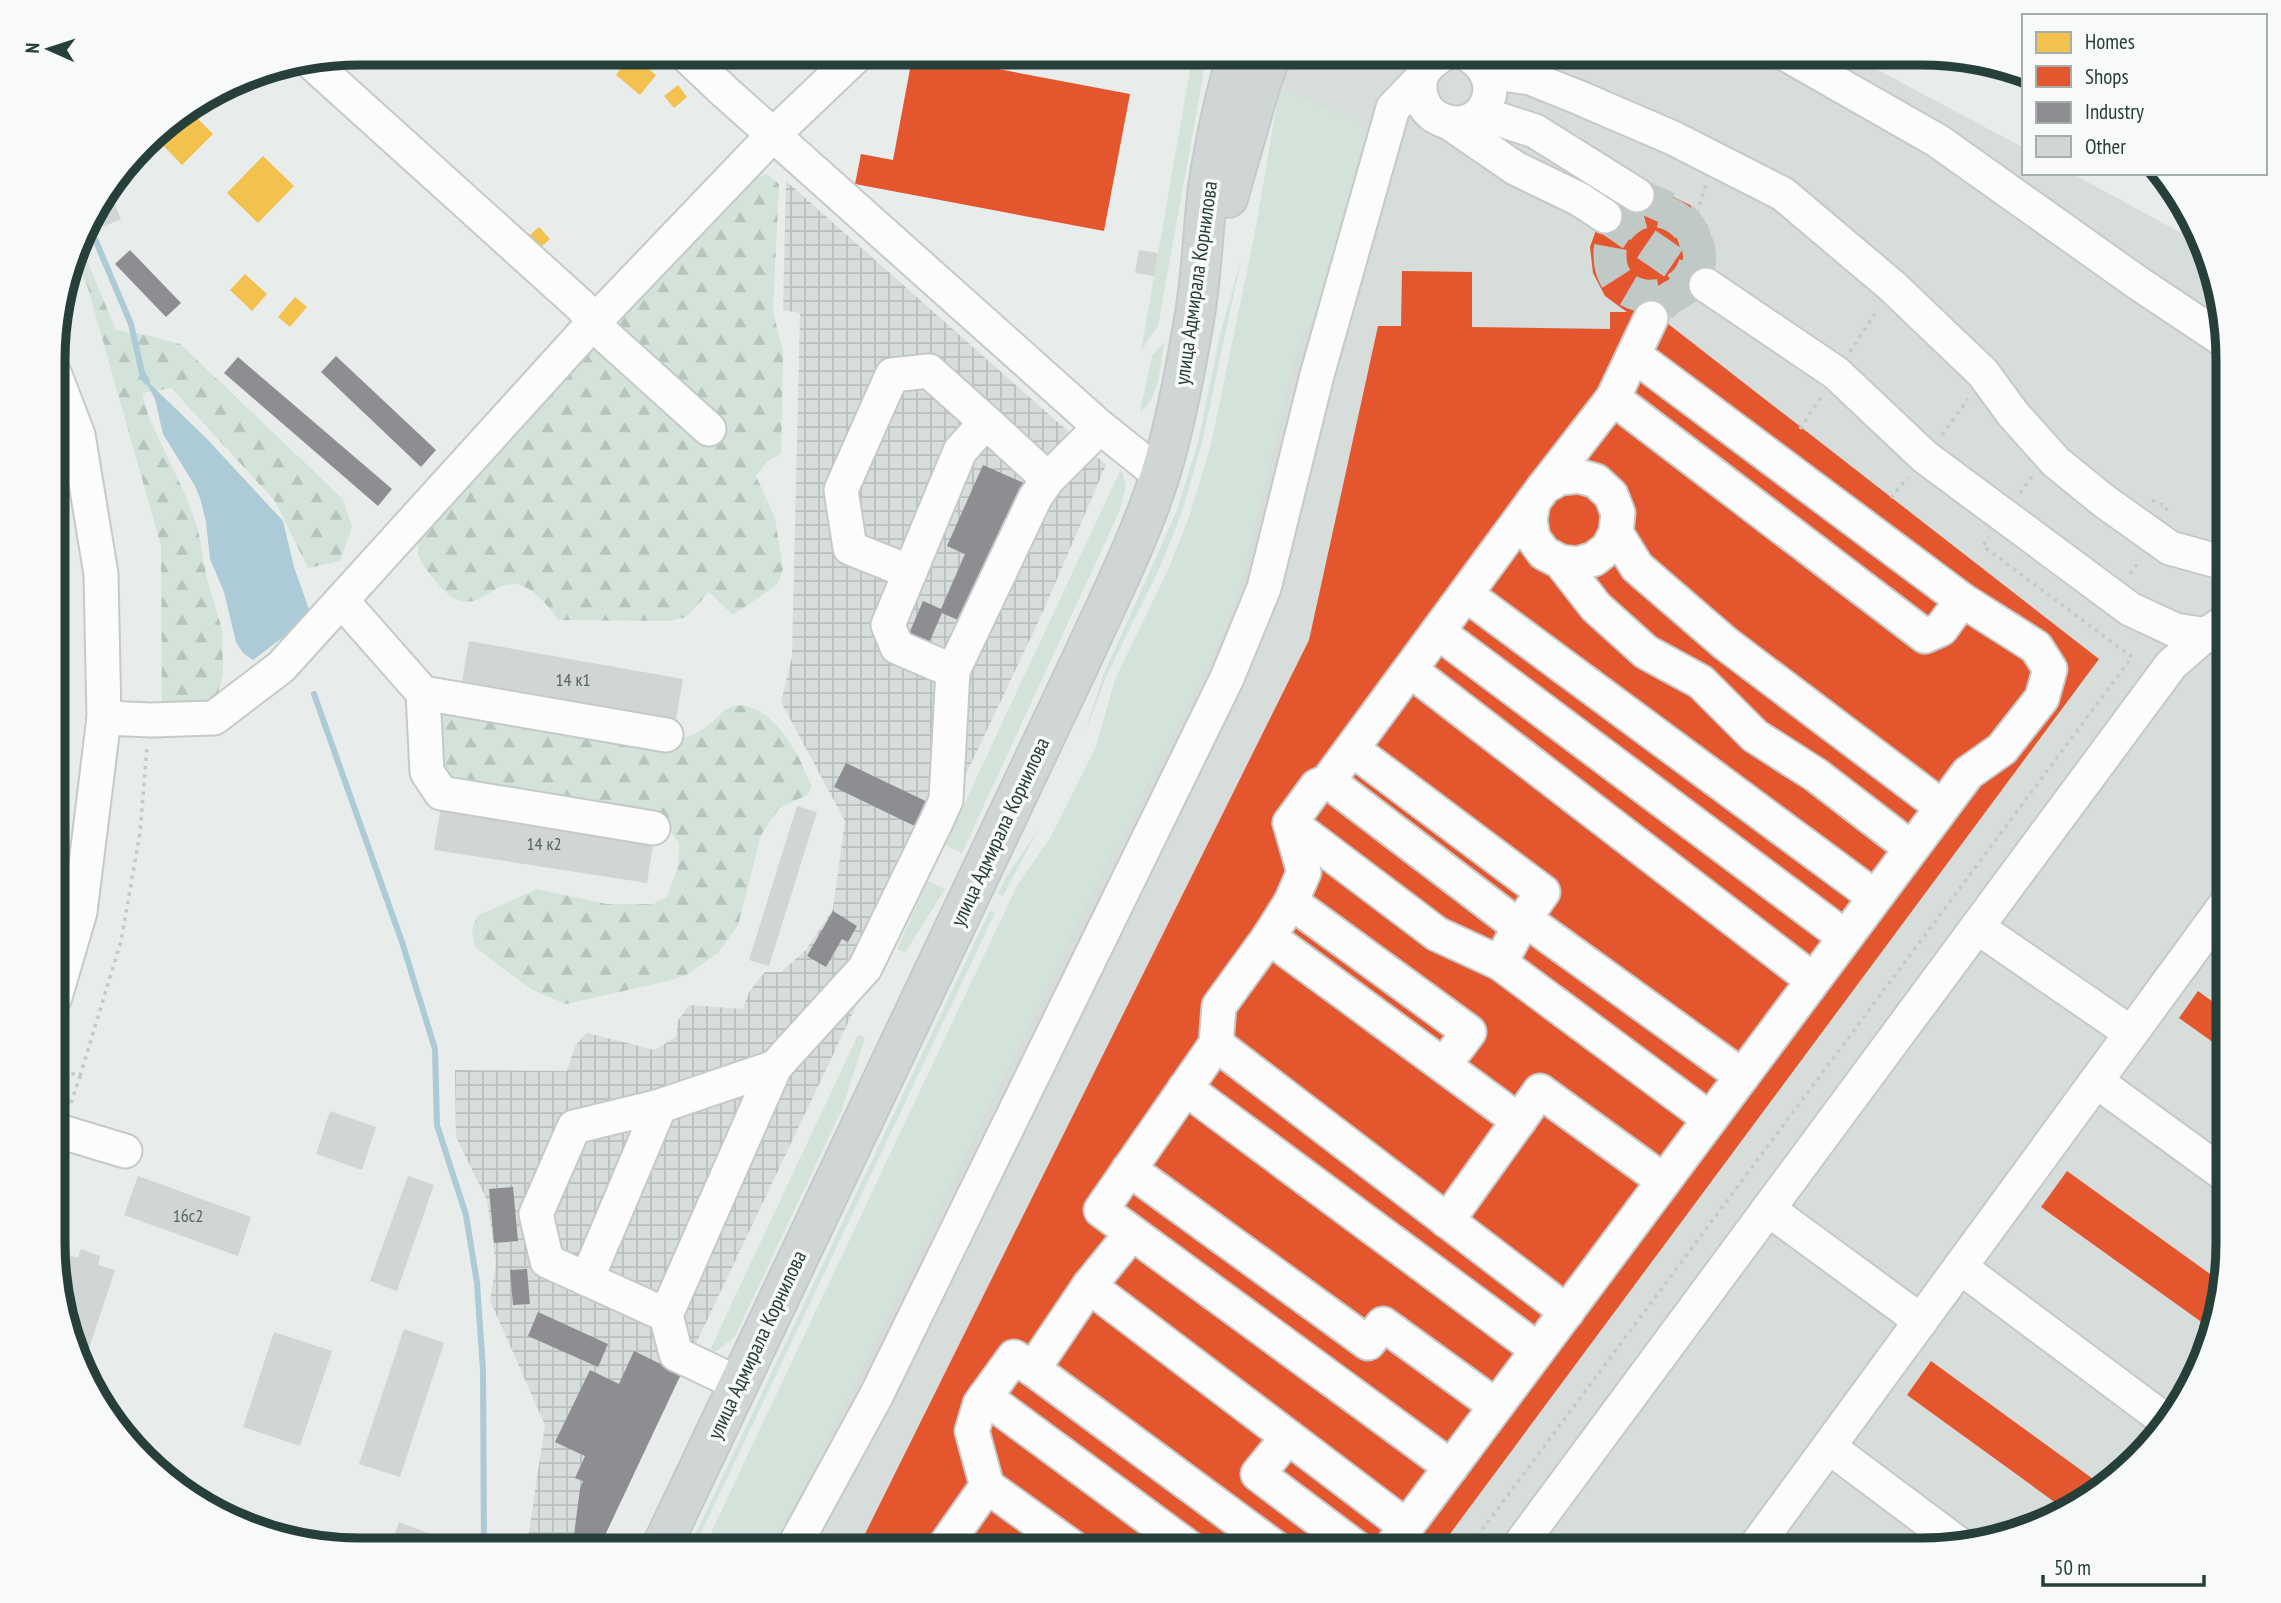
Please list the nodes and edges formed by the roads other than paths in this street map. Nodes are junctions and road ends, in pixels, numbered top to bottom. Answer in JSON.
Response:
{"nodes":[{"id":1,"x":697,"y":65,"type":"edge"},
{"id":2,"x":846,"y":65,"type":"edge"},
{"id":3,"x":1268,"y":65,"type":"edge"},
{"id":4,"x":1427,"y":65,"type":"edge"},
{"id":5,"x":1478,"y":65,"type":"edge"},
{"id":6,"x":1480,"y":65,"type":"edge"},
{"id":7,"x":1487,"y":65,"type":"edge"},
{"id":8,"x":1805,"y":65,"type":"edge"},
{"id":9,"x":1234,"y":66,"type":"edge"},
{"id":10,"x":317,"y":68,"type":"edge"},
{"id":11,"x":1411,"y":97,"type":"junction"},
{"id":12,"x":1461,"y":122,"type":"junction"},
{"id":13,"x":1535,"y":131,"type":"junction"},
{"id":14,"x":773,"y":135,"type":"junction"},
{"id":15,"x":1637,"y":195,"type":"tunnel mouth"},
{"id":16,"x":1605,"y":216,"type":"tunnel mouth"},
{"id":17,"x":1706,"y":285,"type":"tunnel mouth"},
{"id":18,"x":1195,"y":312,"type":"junction"},
{"id":19,"x":1651,"y":317,"type":"tunnel mouth"},
{"id":20,"x":594,"y":322,"type":"junction"},
{"id":21,"x":2216,"y":336,"type":"edge"},
{"id":22,"x":1634,"y":355,"type":"junction"},
{"id":23,"x":65,"y":401,"type":"edge"},
{"id":24,"x":1604,"y":411,"type":"junction"},
{"id":25,"x":986,"y":422,"type":"junction"},
{"id":26,"x":1100,"y":427,"type":"junction"},
{"id":27,"x":709,"y":429,"type":"dead end"},
{"id":28,"x":1160,"y":475,"type":"junction"},
{"id":29,"x":1048,"y":479,"type":"junction"},
{"id":30,"x":1596,"y":481,"type":"junction"},
{"id":31,"x":1539,"y":494,"type":"junction"},
{"id":32,"x":1616,"y":533,"type":"junction"},
{"id":33,"x":2170,"y":548,"type":"junction"},
{"id":34,"x":2216,"y":555,"type":"edge"},
{"id":35,"x":1552,"y":558,"type":"junction"},
{"id":36,"x":1493,"y":560,"type":"junction"},
{"id":37,"x":2216,"y":561,"type":"edge"},
{"id":38,"x":910,"y":572,"type":"junction"},
{"id":39,"x":1467,"y":595,"type":"junction"},
{"id":40,"x":1962,"y":600,"type":"junction"},
{"id":41,"x":342,"y":601,"type":"junction"},
{"id":42,"x":2216,"y":631,"type":"edge"},
{"id":43,"x":1438,"y":632,"type":"junction"},
{"id":44,"x":2216,"y":634,"type":"edge"},
{"id":45,"x":1410,"y":670,"type":"junction"},
{"id":46,"x":953,"y":671,"type":"junction"},
{"id":47,"x":423,"y":693,"type":"junction"},
{"id":48,"x":104,"y":718,"type":"junction"},
{"id":49,"x":666,"y":735,"type":"dead end"},
{"id":50,"x":1352,"y":749,"type":"junction"},
{"id":51,"x":1328,"y":781,"type":"junction"},
{"id":52,"x":1942,"y":807,"type":"junction"},
{"id":53,"x":1290,"y":823,"type":"junction"},
{"id":54,"x":653,"y":828,"type":"dead end"},
{"id":55,"x":1912,"y":848,"type":"junction"},
{"id":56,"x":1875,"y":897,"type":"junction"},
{"id":57,"x":1290,"y":902,"type":"junction"},
{"id":58,"x":2216,"y":917,"type":"edge"},
{"id":59,"x":1522,"y":922,"type":"junction"},
{"id":60,"x":1977,"y":927,"type":"junction"},
{"id":61,"x":1269,"y":937,"type":"junction"},
{"id":62,"x":1845,"y":937,"type":"junction"},
{"id":63,"x":65,"y":963,"type":"edge"},
{"id":64,"x":1500,"y":963,"type":"junction"},
{"id":65,"x":1813,"y":981,"type":"junction"},
{"id":66,"x":2131,"y":1033,"type":"junction"},
{"id":67,"x":1216,"y":1044,"type":"junction"},
{"id":68,"x":1444,"y":1065,"type":"junction"},
{"id":69,"x":775,"y":1067,"type":"junction"},
{"id":70,"x":1742,"y":1076,"type":"junction"},
{"id":71,"x":2096,"y":1081,"type":"junction"},
{"id":72,"x":1185,"y":1088,"type":"junction"},
{"id":73,"x":660,"y":1106,"type":"junction"},
{"id":74,"x":1710,"y":1119,"type":"junction"},
{"id":75,"x":1519,"y":1121,"type":"junction"},
{"id":76,"x":65,"y":1133,"type":"edge"},
{"id":77,"x":125,"y":1152,"type":"dead end"},
{"id":78,"x":2216,"y":1168,"type":"edge"},
{"id":79,"x":1129,"y":1169,"type":"junction"},
{"id":80,"x":1664,"y":1181,"type":"junction"},
{"id":81,"x":1768,"y":1209,"type":"junction"},
{"id":82,"x":1447,"y":1221,"type":"junction"},
{"id":83,"x":1132,"y":1233,"type":"junction"},
{"id":84,"x":1960,"y":1268,"type":"junction"},
{"id":85,"x":587,"y":1279,"type":"junction"},
{"id":86,"x":1089,"y":1286,"type":"junction"},
{"id":87,"x":1567,"y":1312,"type":"junction"},
{"id":88,"x":666,"y":1315,"type":"junction"},
{"id":89,"x":1921,"y":1321,"type":"junction"},
{"id":90,"x":1538,"y":1350,"type":"junction"},
{"id":91,"x":1033,"y":1369,"type":"junction"},
{"id":92,"x":739,"y":1384,"type":"junction"},
{"id":93,"x":985,"y":1397,"type":"junction"},
{"id":94,"x":1496,"y":1406,"type":"junction"},
{"id":95,"x":2160,"y":1416,"type":"edge"},
{"id":96,"x":1288,"y":1437,"type":"junction"},
{"id":97,"x":1829,"y":1447,"type":"junction"},
{"id":98,"x":1451,"y":1467,"type":"junction"},
{"id":99,"x":987,"y":1486,"type":"junction"},
{"id":100,"x":1949,"y":1537,"type":"edge"},
{"id":101,"x":666,"y":1538,"type":"edge"},
{"id":102,"x":799,"y":1538,"type":"edge"},
{"id":103,"x":950,"y":1538,"type":"edge"},
{"id":104,"x":1059,"y":1538,"type":"edge"},
{"id":105,"x":1176,"y":1538,"type":"edge"},
{"id":106,"x":1262,"y":1538,"type":"edge"},
{"id":107,"x":1344,"y":1538,"type":"edge"},
{"id":108,"x":1397,"y":1538,"type":"edge"},
{"id":109,"x":1399,"y":1538,"type":"edge"},
{"id":110,"x":1525,"y":1538,"type":"edge"},
{"id":111,"x":1762,"y":1538,"type":"edge"}],
"edges":[{"from":1,"to":14,"type":"street"},
{"from":2,"to":14,"type":"street"},
{"from":3,"to":18,"type":"main road"},
{"from":4,"to":11,"type":"street"},
{"from":5,"to":12,"type":"street"},
{"from":6,"to":13,"type":"street"},
{"from":7,"to":33,"type":"street"},
{"from":8,"to":21,"type":"street"},
{"from":9,"to":18,"type":"main road","name":"улица Адмирала Корнилова"},
{"from":10,"to":20,"type":"street"},
{"from":11,"to":12,"type":"street"},
{"from":11,"to":102,"type":"street"},
{"from":12,"to":13,"type":"street"},
{"from":12,"to":16,"type":"street"},
{"from":13,"to":15,"type":"street"},
{"from":14,"to":20,"type":"street"},
{"from":14,"to":26,"type":"street"},
{"from":17,"to":42,"type":"street"},
{"from":18,"to":28,"type":"main road","name":"улица Адмирала Корнилова"},
{"from":19,"to":22,"type":"street"},
{"from":20,"to":27,"type":"street"},
{"from":20,"to":41,"type":"street"},
{"from":22,"to":24,"type":"street"},
{"from":22,"to":40,"type":"street"},
{"from":23,"to":48,"type":"street"},
{"from":24,"to":30,"type":"street"},
{"from":24,"to":31,"type":"street"},
{"from":24,"to":40,"type":"street"},
{"from":25,"to":29,"type":"street"},
{"from":25,"to":38,"type":"street"},
{"from":25,"to":38,"type":"street"},
{"from":26,"to":28,"type":"street"},
{"from":26,"to":29,"type":"street"},
{"from":28,"to":92,"type":"main road","name":"улица Адмирала Корнилова"},
{"from":29,"to":46,"type":"street"},
{"from":30,"to":31,"type":"street"},
{"from":30,"to":32,"type":"street"},
{"from":31,"to":35,"type":"street"},
{"from":31,"to":36,"type":"street"},
{"from":32,"to":35,"type":"street"},
{"from":32,"to":52,"type":"street"},
{"from":33,"to":34,"type":"street"},
{"from":33,"to":37,"type":"street"},
{"from":35,"to":36,"type":"street"},
{"from":35,"to":55,"type":"street"},
{"from":36,"to":39,"type":"street"},
{"from":38,"to":46,"type":"street"},
{"from":39,"to":43,"type":"street"},
{"from":39,"to":56,"type":"street"},
{"from":40,"to":52,"type":"street"},
{"from":41,"to":47,"type":"street"},
{"from":41,"to":48,"type":"street"},
{"from":43,"to":45,"type":"street"},
{"from":43,"to":62,"type":"street"},
{"from":44,"to":60,"type":"street"},
{"from":45,"to":50,"type":"street"},
{"from":45,"to":65,"type":"street"},
{"from":46,"to":69,"type":"street"},
{"from":47,"to":49,"type":"street"},
{"from":47,"to":54,"type":"street"},
{"from":48,"to":63,"type":"street"},
{"from":50,"to":51,"type":"street"},
{"from":50,"to":59,"type":"street"},
{"from":51,"to":53,"type":"street"},
{"from":51,"to":59,"type":"street"},
{"from":52,"to":55,"type":"street"},
{"from":53,"to":57,"type":"street"},
{"from":53,"to":64,"type":"street"},
{"from":55,"to":56,"type":"street"},
{"from":56,"to":62,"type":"street"},
{"from":57,"to":61,"type":"street"},
{"from":57,"to":68,"type":"street"},
{"from":58,"to":66,"type":"street"},
{"from":59,"to":64,"type":"street"},
{"from":59,"to":70,"type":"street"},
{"from":60,"to":66,"type":"street"},
{"from":60,"to":81,"type":"street"},
{"from":61,"to":67,"type":"street"},
{"from":61,"to":68,"type":"street"},
{"from":62,"to":65,"type":"street"},
{"from":64,"to":74,"type":"street"},
{"from":65,"to":70,"type":"street"},
{"from":66,"to":71,"type":"street"},
{"from":67,"to":72,"type":"street"},
{"from":67,"to":82,"type":"street"},
{"from":68,"to":75,"type":"street"},
{"from":69,"to":73,"type":"street"},
{"from":69,"to":88,"type":"street"},
{"from":70,"to":74,"type":"street"},
{"from":71,"to":78,"type":"street"},
{"from":71,"to":84,"type":"street"},
{"from":72,"to":79,"type":"street"},
{"from":72,"to":90,"type":"street"},
{"from":73,"to":85,"type":"street"},
{"from":73,"to":85,"type":"street"},
{"from":74,"to":80,"type":"street"},
{"from":75,"to":80,"type":"street"},
{"from":75,"to":82,"type":"street"},
{"from":76,"to":77,"type":"street"},
{"from":79,"to":83,"type":"street"},
{"from":79,"to":94,"type":"street"},
{"from":80,"to":87,"type":"street"},
{"from":81,"to":89,"type":"street"},
{"from":81,"to":110,"type":"street"},
{"from":82,"to":87,"type":"street"},
{"from":83,"to":86,"type":"street"},
{"from":83,"to":98,"type":"street"},
{"from":84,"to":89,"type":"street"},
{"from":84,"to":95,"type":"street"},
{"from":85,"to":88,"type":"street"},
{"from":86,"to":91,"type":"street"},
{"from":86,"to":96,"type":"street"},
{"from":87,"to":90,"type":"street"},
{"from":88,"to":92,"type":"street"},
{"from":89,"to":97,"type":"street"},
{"from":90,"to":94,"type":"street"},
{"from":91,"to":93,"type":"street"},
{"from":91,"to":106,"type":"street"},
{"from":92,"to":101,"type":"main road","name":"улица Адмирала Корнилова"},
{"from":93,"to":99,"type":"street"},
{"from":93,"to":105,"type":"street"},
{"from":94,"to":98,"type":"street"},
{"from":96,"to":107,"type":"street"},
{"from":96,"to":108,"type":"street"},
{"from":97,"to":100,"type":"street"},
{"from":97,"to":111,"type":"street"},
{"from":98,"to":109,"type":"street"},
{"from":99,"to":103,"type":"street"},
{"from":99,"to":104,"type":"street"}]}
